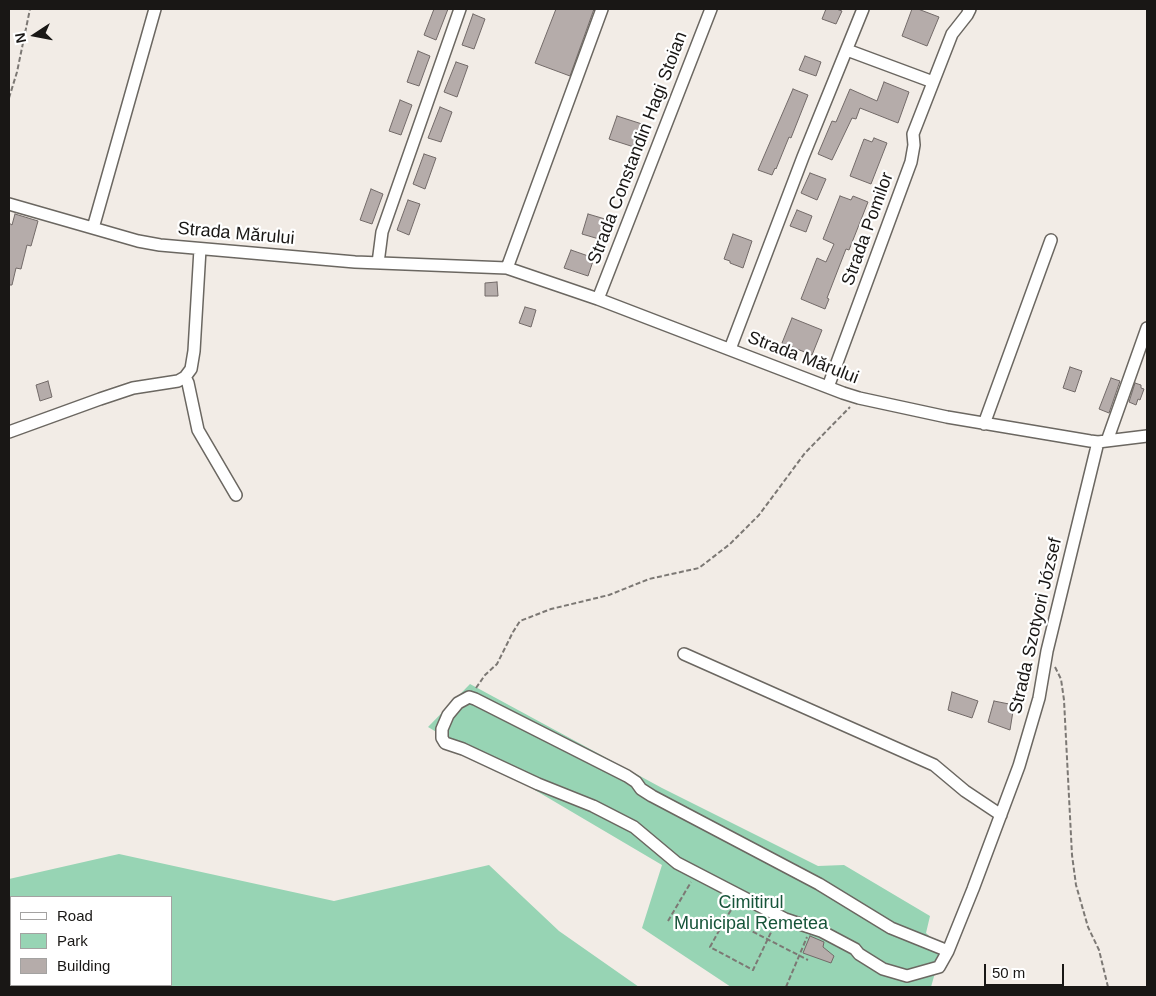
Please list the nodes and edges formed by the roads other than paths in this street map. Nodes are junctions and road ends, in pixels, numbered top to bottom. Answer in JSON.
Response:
{"nodes":[{"id":1,"x":155,"y":9,"type":"edge"},
{"id":2,"x":460,"y":9,"type":"edge"},
{"id":3,"x":602,"y":9,"type":"edge"},
{"id":4,"x":711,"y":9,"type":"edge"},
{"id":5,"x":863,"y":9,"type":"edge"},
{"id":6,"x":970,"y":9,"type":"edge"},
{"id":7,"x":847,"y":50,"type":"junction"},
{"id":8,"x":933,"y":82,"type":"junction"},
{"id":9,"x":9,"y":204,"type":"edge"},
{"id":10,"x":93,"y":228,"type":"junction"},
{"id":11,"x":1051,"y":240,"type":"dead end"},
{"id":12,"x":200,"y":249,"type":"junction"},
{"id":13,"x":378,"y":263,"type":"junction"},
{"id":14,"x":507,"y":268,"type":"junction"},
{"id":15,"x":598,"y":299,"type":"junction"},
{"id":16,"x":1147,"y":328,"type":"edge"},
{"id":17,"x":730,"y":348,"type":"junction"},
{"id":18,"x":185,"y":377,"type":"junction"},
{"id":19,"x":828,"y":387,"type":"junction"},
{"id":20,"x":984,"y":424,"type":"junction"},
{"id":21,"x":9,"y":432,"type":"edge"},
{"id":22,"x":1147,"y":436,"type":"edge"},
{"id":23,"x":1102,"y":441,"type":"junction"},
{"id":24,"x":236,"y":495,"type":"dead end"},
{"id":25,"x":684,"y":654,"type":"dead end"},
{"id":26,"x":1001,"y":815,"type":"junction"},
{"id":27,"x":948,"y":951,"type":"junction"}],
"edges":[{"from":1,"to":10,"type":"street"},
{"from":2,"to":13,"type":"street"},
{"from":3,"to":14,"type":"street"},
{"from":4,"to":15,"type":"street","name":"Strada Constandin Hagi Stoian"},
{"from":5,"to":7,"type":"street"},
{"from":6,"to":8,"type":"street","name":"Strada Pomilor"},
{"from":7,"to":8,"type":"street"},
{"from":7,"to":17,"type":"street"},
{"from":8,"to":19,"type":"street","name":"Strada Pomilor"},
{"from":9,"to":10,"type":"street","name":"Strada Mărului"},
{"from":10,"to":12,"type":"street","name":"Strada Mărului"},
{"from":11,"to":20,"type":"street"},
{"from":12,"to":13,"type":"street","name":"Strada Mărului"},
{"from":12,"to":18,"type":"street"},
{"from":13,"to":14,"type":"street","name":"Strada Mărului"},
{"from":14,"to":15,"type":"street","name":"Strada Mărului"},
{"from":15,"to":17,"type":"street","name":"Strada Mărului"},
{"from":16,"to":23,"type":"street","name":"Strada Szotyori József"},
{"from":17,"to":19,"type":"street","name":"Strada Mărului"},
{"from":18,"to":21,"type":"street"},
{"from":18,"to":24,"type":"street"},
{"from":19,"to":20,"type":"street","name":"Strada Mărului"},
{"from":20,"to":23,"type":"street","name":"Strada Mărului"},
{"from":22,"to":23,"type":"street"},
{"from":23,"to":26,"type":"street","name":"Strada Szotyori József"},
{"from":25,"to":26,"type":"street"},
{"from":26,"to":27,"type":"street","name":"Strada Szotyori József"},
{"from":27,"to":27,"type":"street","name":"Strada Szotyori József"}]}
